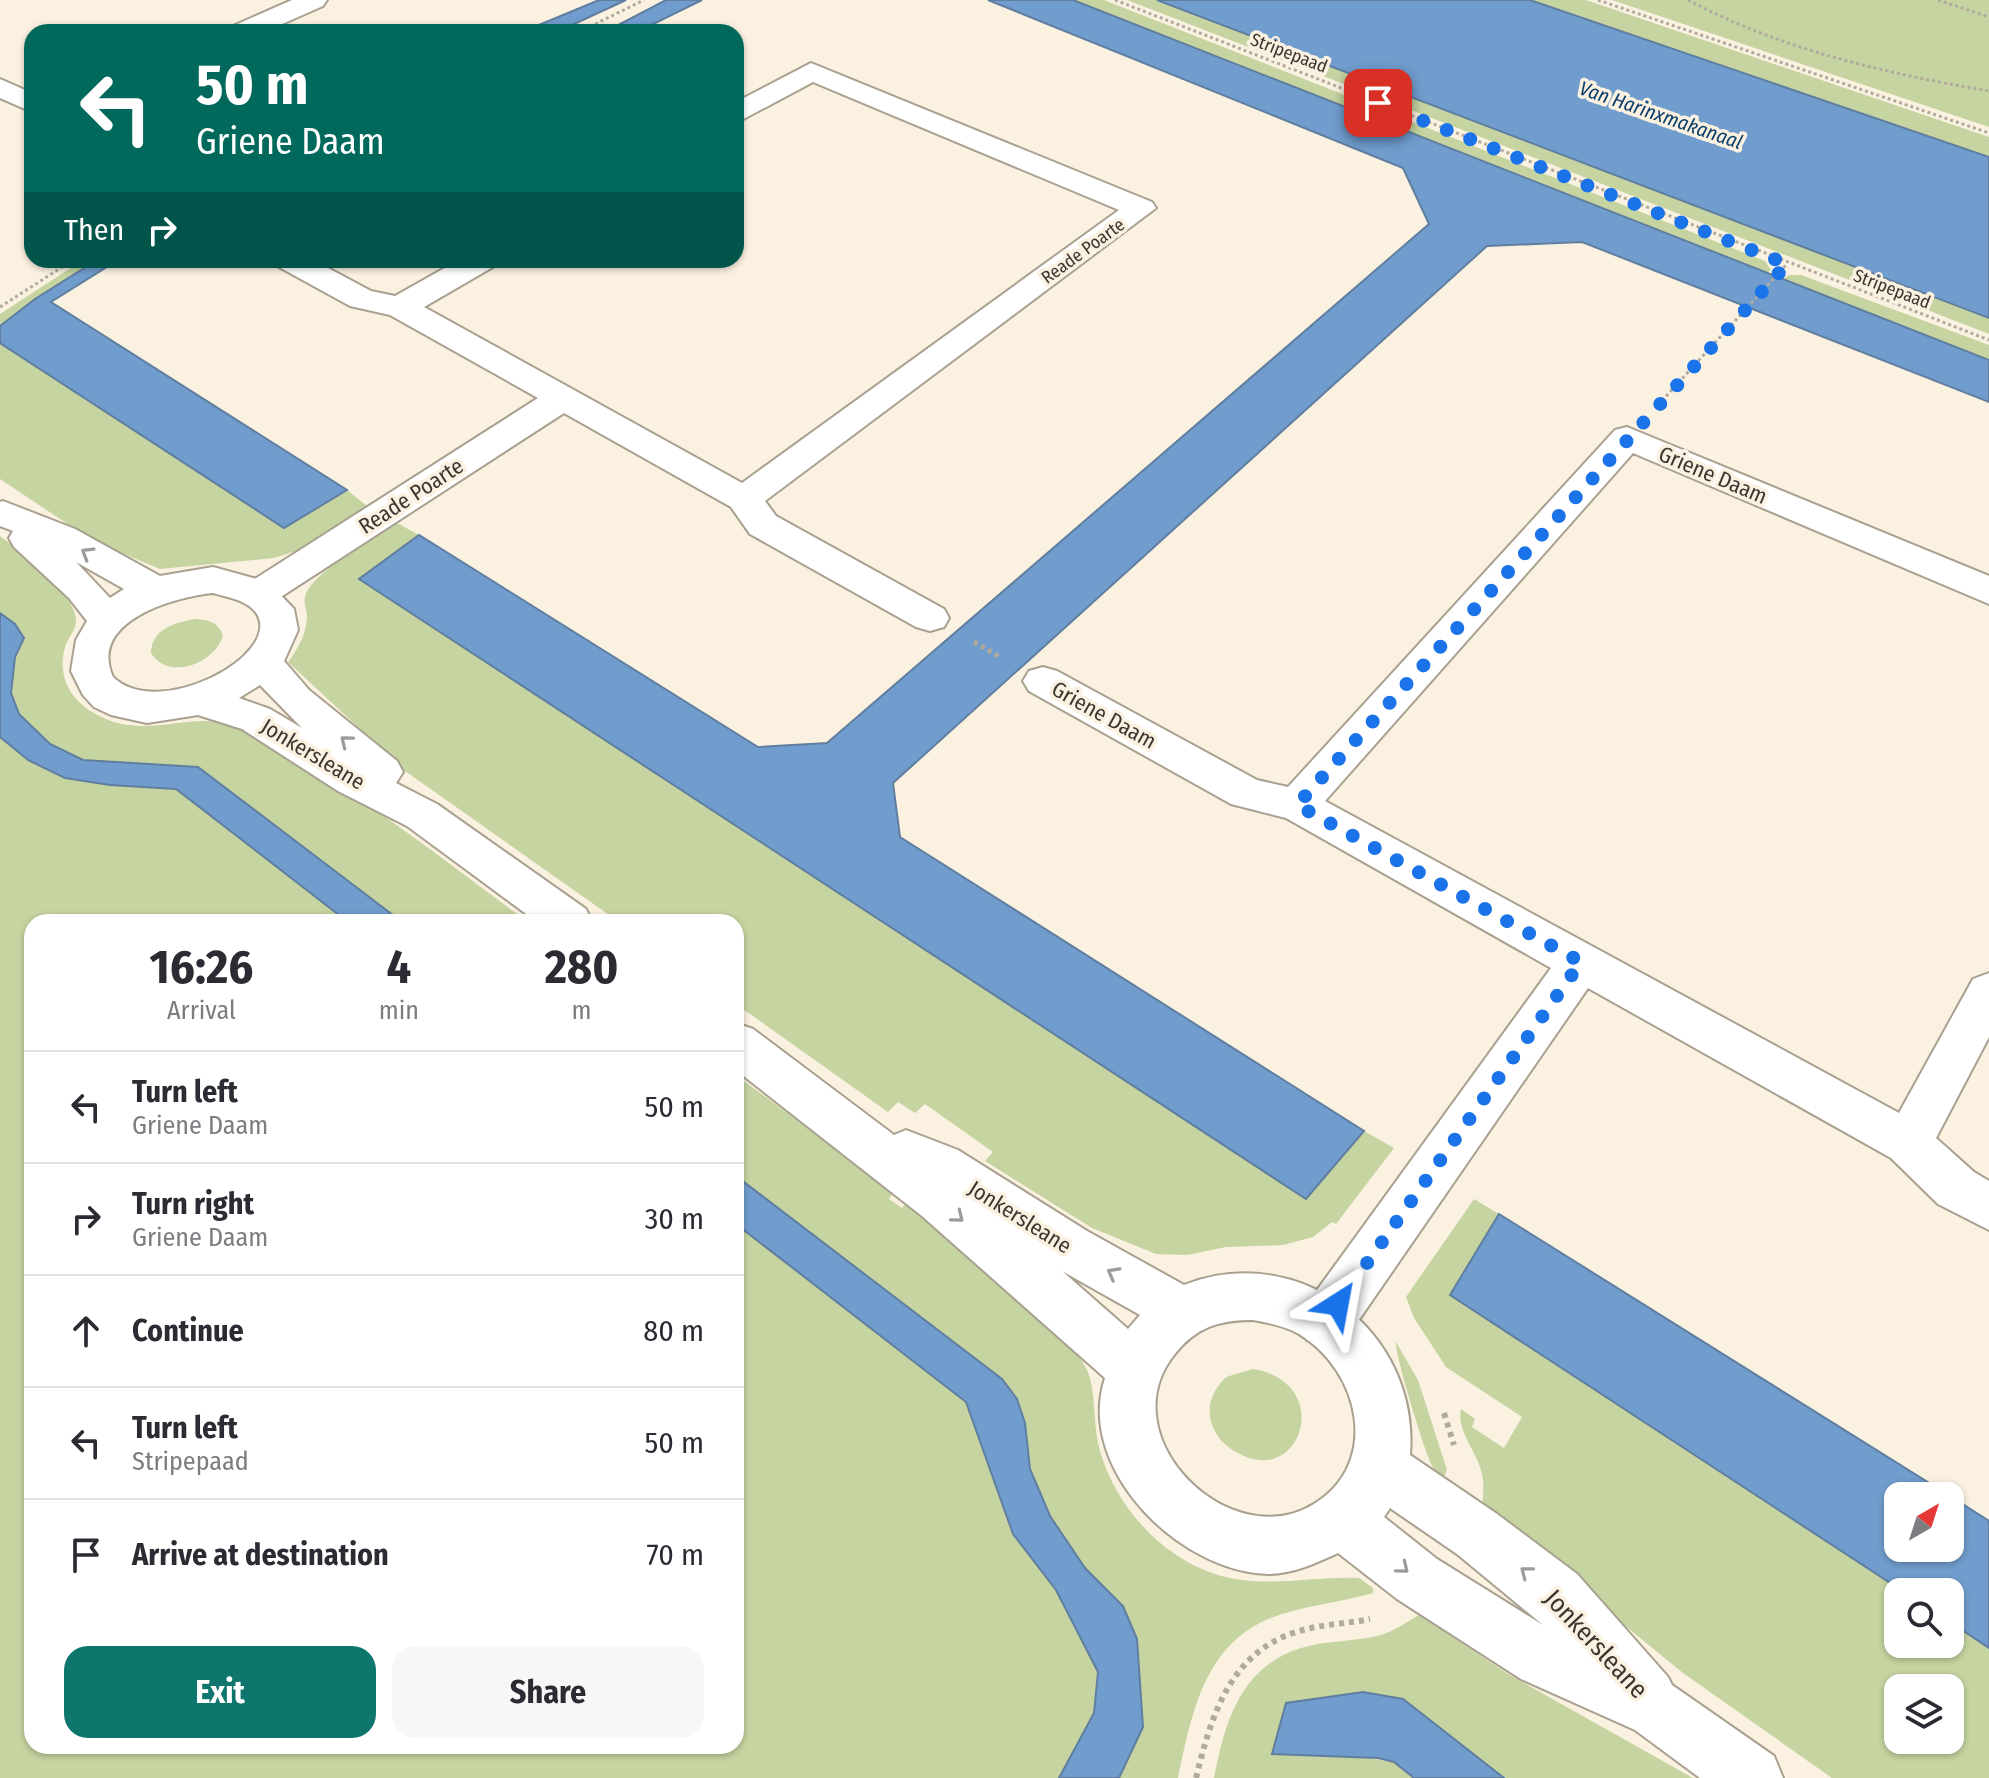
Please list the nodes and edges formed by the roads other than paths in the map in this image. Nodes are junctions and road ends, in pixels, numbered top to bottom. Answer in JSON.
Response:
{"nodes":[{"id":1,"x":314,"y":0,"type":"edge"},
{"id":2,"x":260,"y":24,"type":"edge"},
{"id":3,"x":0,"y":87,"type":"edge"},
{"id":4,"x":24,"y":100,"type":"edge"},
{"id":5,"x":744,"y":109,"type":"edge"},
{"id":6,"x":305,"y":268,"type":"edge"},
{"id":7,"x":468,"y":268,"type":"edge"},
{"id":8,"x":400,"y":307,"type":"junction"},
{"id":9,"x":563,"y":398,"type":"junction"},
{"id":10,"x":744,"y":499,"type":"junction"},
{"id":11,"x":2,"y":512,"type":"edge"},
{"id":12,"x":155,"y":590,"type":"junction"},
{"id":13,"x":1989,"y":591,"type":"edge"},
{"id":14,"x":260,"y":593,"type":"junction"},
{"id":15,"x":108,"y":621,"type":"junction"},
{"id":16,"x":946,"y":627,"type":"road end"},
{"id":17,"x":263,"y":663,"type":"junction"},
{"id":18,"x":1028,"y":673,"type":"road end"},
{"id":19,"x":201,"y":701,"type":"junction"},
{"id":20,"x":1297,"y":805,"type":"junction"},
{"id":21,"x":422,"y":815,"type":"junction"},
{"id":22,"x":559,"y":914,"type":"edge"},
{"id":23,"x":1581,"y":962,"type":"junction"},
{"id":24,"x":1989,"y":992,"type":"edge"},
{"id":25,"x":744,"y":1049,"type":"edge"},
{"id":26,"x":856,"y":1130,"type":"junction"},
{"id":27,"x":1908,"y":1143,"type":"junction"},
{"id":28,"x":1989,"y":1207,"type":"edge"},
{"id":29,"x":1181,"y":1311,"type":"junction"},
{"id":30,"x":1326,"y":1322,"type":"junction"},
{"id":31,"x":1134,"y":1369,"type":"junction"},
{"id":32,"x":1379,"y":1467,"type":"junction"},
{"id":33,"x":1342,"y":1520,"type":"junction"},
{"id":34,"x":1656,"y":1709,"type":"junction"},
{"id":35,"x":1752,"y":1778,"type":"edge"}],
"edges":[{"from":1,"to":2,"type":"street"},
{"from":3,"to":4,"type":"street"},
{"from":5,"to":10,"type":"street","name":"Reade Poarte"},
{"from":6,"to":8,"type":"street"},
{"from":7,"to":8,"type":"street"},
{"from":8,"to":9,"type":"street"},
{"from":9,"to":10,"type":"street"},
{"from":9,"to":14,"type":"street","name":"Reade Poarte"},
{"from":10,"to":16,"type":"street"},
{"from":12,"to":11,"type":"street","one_way":true},
{"from":11,"to":15,"type":"street"},
{"from":12,"to":14,"type":"street","name":"Jonkersleane"},
{"from":12,"to":15,"type":"street","name":"Jonkersleane"},
{"from":13,"to":20,"type":"street","name":"Griene Daam"},
{"from":14,"to":17,"type":"street"},
{"from":15,"to":19,"type":"street","name":"Jonkersleane"},
{"from":17,"to":19,"type":"street","name":"Jonkersleane"},
{"from":21,"to":17,"type":"street","name":"Jonkersleane","one_way":true},
{"from":18,"to":20,"type":"street","name":"Griene Daam"},
{"from":19,"to":21,"type":"street","name":"Jonkersleane"},
{"from":20,"to":23,"type":"street","name":"Griene Daam"},
{"from":21,"to":22,"type":"street","name":"Jonkersleane"},
{"from":23,"to":27,"type":"street","name":"Griene Daam"},
{"from":23,"to":30,"type":"street"},
{"from":24,"to":27,"type":"street"},
{"from":25,"to":26,"type":"street","name":"Jonkersleane"},
{"from":29,"to":26,"type":"street","name":"Jonkersleane","one_way":true},
{"from":26,"to":31,"type":"street","name":"Jonkersleane","one_way":true},
{"from":27,"to":28,"type":"street","name":"Griene Daam"},
{"from":29,"to":30,"type":"street"},
{"from":29,"to":31,"type":"street"},
{"from":30,"to":32,"type":"street"},
{"from":31,"to":33,"type":"street"},
{"from":32,"to":33,"type":"street"},
{"from":34,"to":32,"type":"street","name":"Jonkersleane","one_way":true},
{"from":33,"to":34,"type":"street","name":"Jonkersleane","one_way":true},
{"from":34,"to":35,"type":"street","name":"Jonkersleane"}]}
